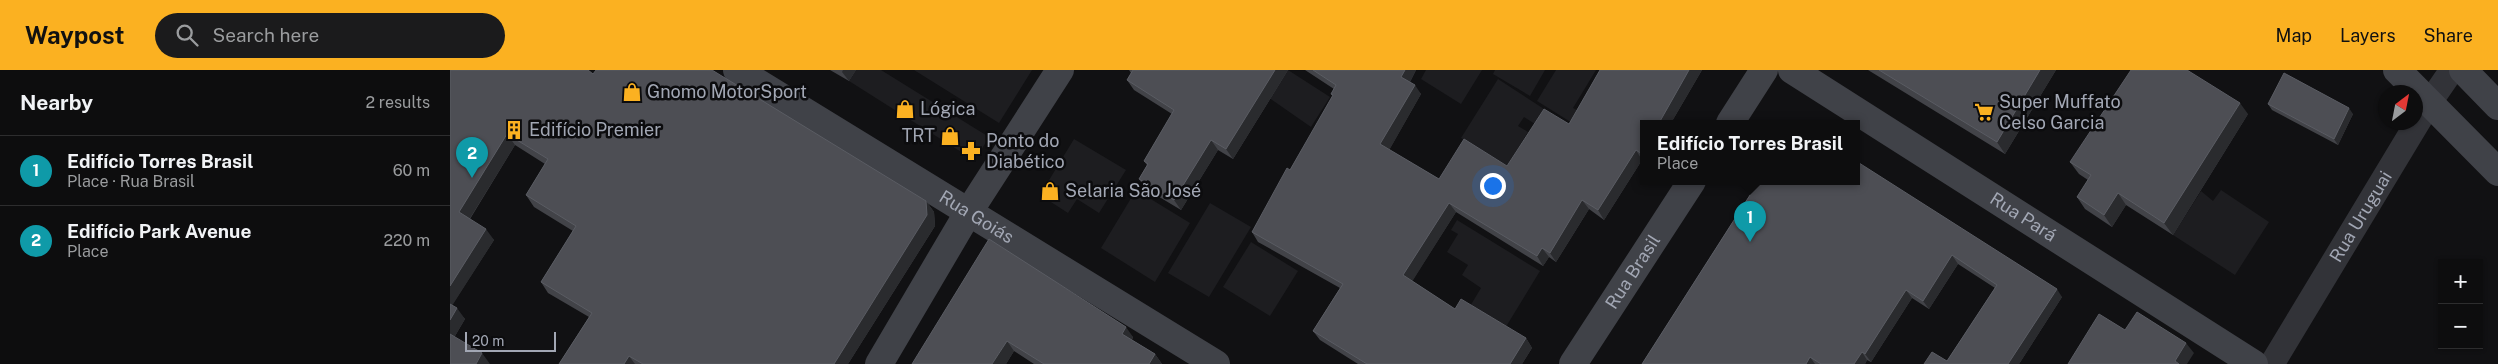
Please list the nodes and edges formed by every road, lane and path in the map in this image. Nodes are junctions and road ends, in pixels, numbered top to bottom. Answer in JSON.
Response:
{"nodes":[{"id":1,"x":737,"y":70,"type":"edge"},
{"id":2,"x":1060,"y":70,"type":"edge"},
{"id":3,"x":1764,"y":70,"type":"edge"},
{"id":4,"x":1792,"y":70,"type":"edge"},
{"id":5,"x":2397,"y":70,"type":"edge"},
{"id":6,"x":2452,"y":70,"type":"edge"},
{"id":7,"x":2463,"y":70,"type":"edge"},
{"id":8,"x":2430,"y":102,"type":"junction"},
{"id":9,"x":2498,"y":106,"type":"edge"},
{"id":10,"x":1732,"y":120,"type":"edge"},
{"id":11,"x":2498,"y":172,"type":"edge"},
{"id":12,"x":1689,"y":185,"type":"edge"},
{"id":13,"x":968,"y":213,"type":"junction"},
{"id":14,"x":879,"y":364,"type":"edge"},
{"id":15,"x":1216,"y":364,"type":"edge"},
{"id":16,"x":1573,"y":364,"type":"edge"},
{"id":17,"x":2254,"y":364,"type":"edge"},
{"id":18,"x":2272,"y":364,"type":"edge"}],
"edges":[{"from":1,"to":13,"type":"main road","name":"Rua Goiás"},
{"from":2,"to":13,"type":"main road"},
{"from":3,"to":10,"type":"main road"},
{"from":4,"to":17,"type":"main road","name":"Rua Pará"},
{"from":5,"to":8,"type":"main road"},
{"from":6,"to":8,"type":"street","name":"Rua Uruguai"},
{"from":7,"to":9,"type":"main road"},
{"from":8,"to":11,"type":"main road"},
{"from":8,"to":18,"type":"street","name":"Rua Uruguai"},
{"from":12,"to":16,"type":"main road","name":"Rua Brasil"},
{"from":13,"to":14,"type":"main road"},
{"from":13,"to":15,"type":"main road","name":"Rua Goiás"}]}
